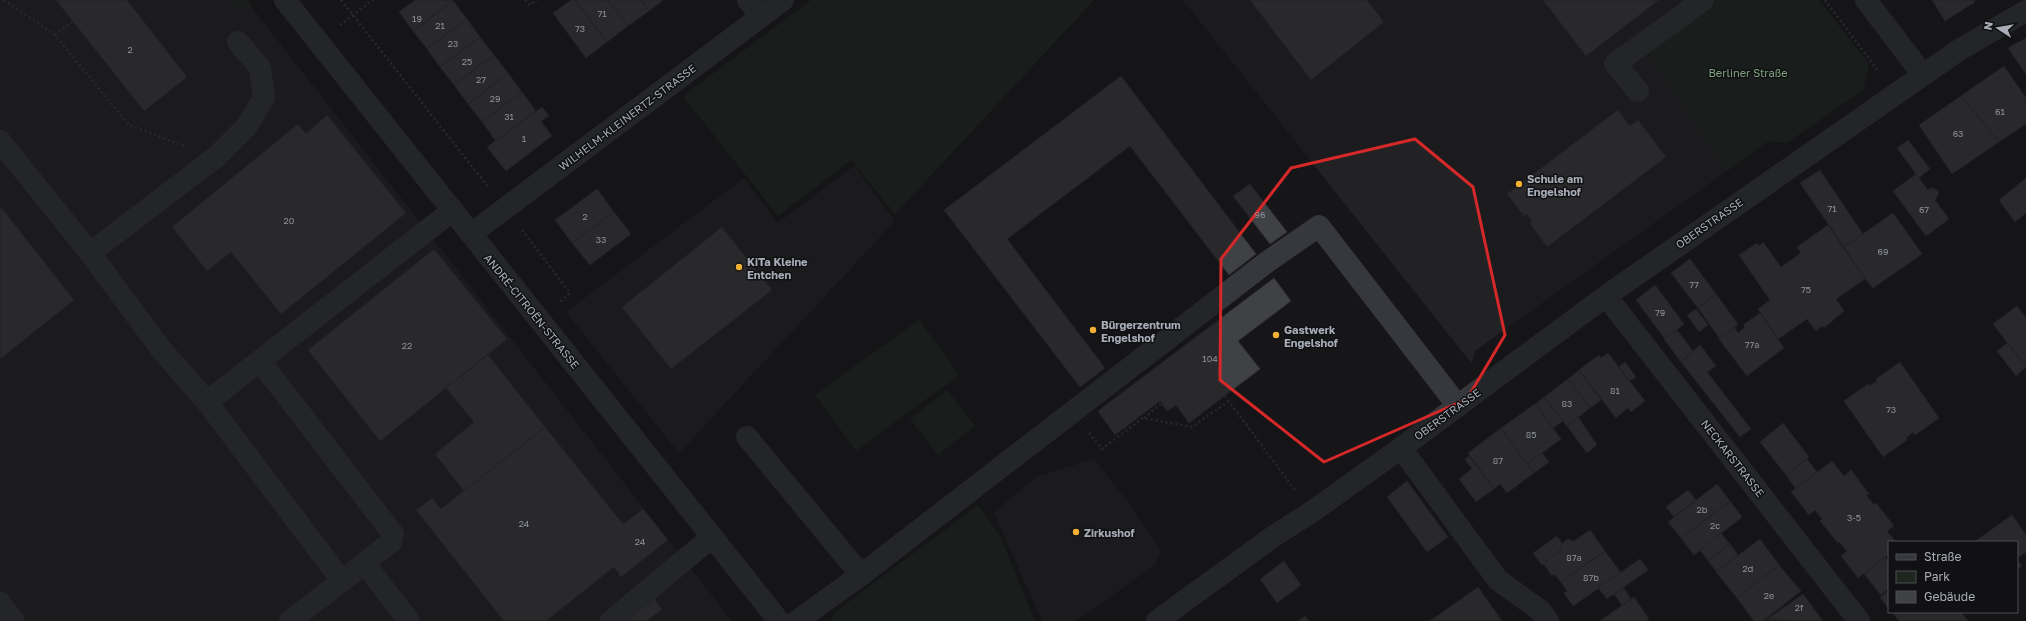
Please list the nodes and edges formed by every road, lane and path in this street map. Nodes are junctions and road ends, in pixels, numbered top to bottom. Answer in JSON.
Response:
{"nodes":[{"id":1,"x":4,"y":0,"type":"edge"},
{"id":2,"x":285,"y":0,"type":"edge"},
{"id":3,"x":341,"y":0,"type":"edge"},
{"id":4,"x":373,"y":0,"type":"edge"},
{"id":5,"x":525,"y":0,"type":"edge"},
{"id":6,"x":537,"y":0,"type":"edge"},
{"id":7,"x":748,"y":0,"type":"edge"},
{"id":8,"x":784,"y":0,"type":"edge"},
{"id":9,"x":1703,"y":0,"type":"edge"},
{"id":10,"x":1825,"y":0,"type":"edge"},
{"id":11,"x":1866,"y":0,"type":"edge"},
{"id":12,"x":2026,"y":11,"type":"edge"},
{"id":13,"x":354,"y":16,"type":"junction"},
{"id":14,"x":761,"y":17,"type":"junction"},
{"id":15,"x":73,"y":21,"type":"dead end"},
{"id":16,"x":55,"y":35,"type":"junction"},
{"id":17,"x":238,"y":42,"type":"dead end"},
{"id":18,"x":1922,"y":75,"type":"junction"},
{"id":19,"x":1638,"y":91,"type":"dead end"},
{"id":20,"x":1894,"y":94,"type":"junction"},
{"id":21,"x":0,"y":141,"type":"edge"},
{"id":22,"x":216,"y":157,"type":"junction"},
{"id":23,"x":504,"y":208,"type":"junction"},
{"id":24,"x":453,"y":210,"type":"junction"},
{"id":25,"x":471,"y":234,"type":"junction"},
{"id":26,"x":90,"y":253,"type":"junction"},
{"id":27,"x":1606,"y":296,"type":"junction"},
{"id":28,"x":555,"y":306,"type":"dead end"},
{"id":29,"x":260,"y":361,"type":"junction"},
{"id":30,"x":1225,"y":396,"type":"dead end"},
{"id":31,"x":1229,"y":401,"type":"junction"},
{"id":32,"x":207,"y":402,"type":"junction"},
{"id":33,"x":1162,"y":404,"type":"dead end"},
{"id":34,"x":1458,"y":406,"type":"junction"},
{"id":35,"x":1072,"y":411,"type":"junction"},
{"id":36,"x":1143,"y":418,"type":"junction"},
{"id":37,"x":747,"y":437,"type":"dead end"},
{"id":38,"x":1401,"y":448,"type":"junction"},
{"id":39,"x":1313,"y":511,"type":"junction"},
{"id":40,"x":712,"y":537,"type":"junction"},
{"id":41,"x":364,"y":563,"type":"junction"},
{"id":42,"x":861,"y":575,"type":"junction"},
{"id":43,"x":342,"y":581,"type":"junction"},
{"id":44,"x":0,"y":604,"type":"edge"},
{"id":45,"x":295,"y":620,"type":"edge"},
{"id":46,"x":14,"y":621,"type":"edge"},
{"id":47,"x":409,"y":621,"type":"edge"},
{"id":48,"x":611,"y":621,"type":"edge"},
{"id":49,"x":779,"y":621,"type":"edge"},
{"id":50,"x":797,"y":621,"type":"edge"},
{"id":51,"x":1157,"y":621,"type":"edge"},
{"id":52,"x":1548,"y":621,"type":"edge"},
{"id":53,"x":1859,"y":621,"type":"edge"}],
"edges":[{"from":1,"to":16,"type":"path"},
{"from":2,"to":24,"type":"street","name":"ANDRÉ-CITROËN-STRASSE"},
{"from":3,"to":13,"type":"path"},
{"from":4,"to":13,"type":"path"},
{"from":5,"to":6,"type":"path"},
{"from":7,"to":14,"type":"street"},
{"from":8,"to":14,"type":"street","name":"WILHELM-KLEINERTZ-STRASSE"},
{"from":9,"to":19,"type":"street"},
{"from":10,"to":20,"type":"path"},
{"from":11,"to":18,"type":"street"},
{"from":12,"to":18,"type":"street","name":"OBERSTRASSE"},
{"from":13,"to":23,"type":"path"},
{"from":14,"to":23,"type":"street","name":"WILHELM-KLEINERTZ-STRASSE"},
{"from":15,"to":16,"type":"path"},
{"from":16,"to":22,"type":"path"},
{"from":17,"to":22,"type":"street"},
{"from":18,"to":20,"type":"street","name":"OBERSTRASSE"},
{"from":20,"to":27,"type":"street","name":"OBERSTRASSE"},
{"from":21,"to":26,"type":"street"},
{"from":22,"to":26,"type":"street"},
{"from":23,"to":25,"type":"street","name":"WILHELM-KLEINERTZ-STRASSE"},
{"from":23,"to":28,"type":"path"},
{"from":24,"to":25,"type":"street","name":"ANDRÉ-CITROËN-STRASSE"},
{"from":24,"to":29,"type":"street"},
{"from":25,"to":40,"type":"street","name":"ANDRÉ-CITROËN-STRASSE"},
{"from":26,"to":32,"type":"street"},
{"from":27,"to":34,"type":"street","name":"OBERSTRASSE"},
{"from":27,"to":53,"type":"street","name":"NECKARSTRASSE"},
{"from":29,"to":32,"type":"street"},
{"from":29,"to":41,"type":"street"},
{"from":30,"to":31,"type":"path"},
{"from":31,"to":36,"type":"path"},
{"from":31,"to":39,"type":"path"},
{"from":32,"to":43,"type":"street"},
{"from":33,"to":36,"type":"path"},
{"from":34,"to":35,"type":"street"},
{"from":34,"to":38,"type":"street","name":"OBERSTRASSE"},
{"from":35,"to":36,"type":"path"},
{"from":35,"to":42,"type":"street"},
{"from":37,"to":42,"type":"street"},
{"from":38,"to":39,"type":"street","name":"OBERSTRASSE"},
{"from":38,"to":52,"type":"street"},
{"from":39,"to":51,"type":"street","name":"OBERSTRASSE"},
{"from":40,"to":48,"type":"street"},
{"from":40,"to":49,"type":"street","name":"ANDRÉ-CITROËN-STRASSE"},
{"from":41,"to":43,"type":"street"},
{"from":41,"to":47,"type":"street"},
{"from":42,"to":50,"type":"street"},
{"from":43,"to":45,"type":"street"},
{"from":44,"to":46,"type":"street"}]}
